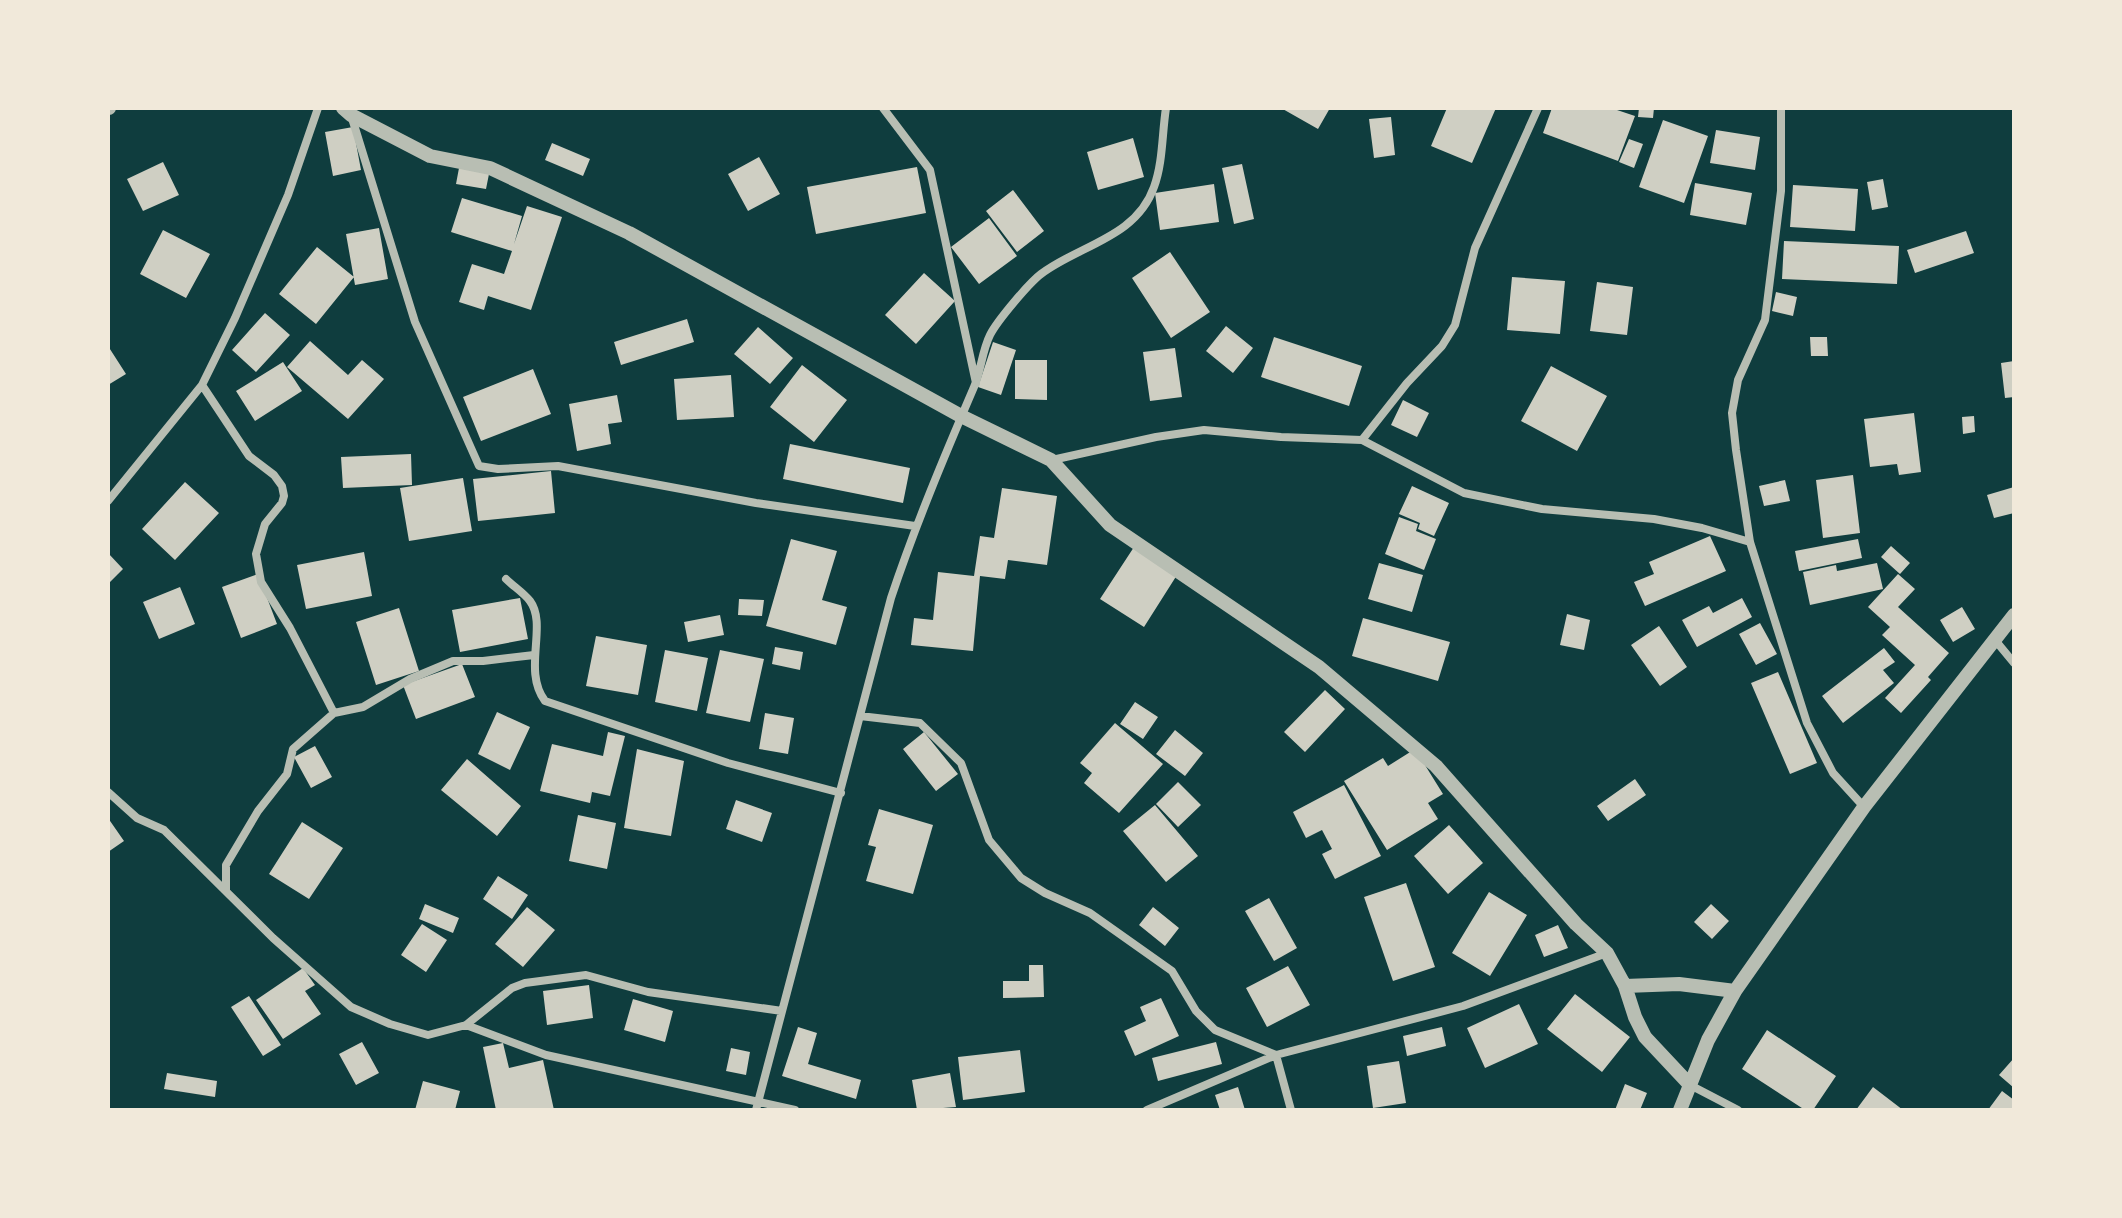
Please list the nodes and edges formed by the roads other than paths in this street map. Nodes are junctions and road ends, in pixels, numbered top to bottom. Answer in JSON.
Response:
{"nodes":[{"id":1,"x":318,"y":108,"type":"edge"},
{"id":2,"x":883,"y":108,"type":"edge"},
{"id":3,"x":1166,"y":108,"type":"edge"},
{"id":4,"x":1538,"y":108,"type":"edge"},
{"id":5,"x":1781,"y":108,"type":"edge"},
{"id":6,"x":347,"y":112,"type":"edge"},
{"id":7,"x":976,"y":383,"type":"junction"},
{"id":8,"x":202,"y":385,"type":"junction"},
{"id":9,"x":961,"y":416,"type":"junction"},
{"id":10,"x":1362,"y":440,"type":"junction"},
{"id":11,"x":1051,"y":460,"type":"junction"},
{"id":12,"x":108,"y":501,"type":"edge"},
{"id":13,"x":915,"y":526,"type":"junction"},
{"id":14,"x":1750,"y":542,"type":"junction"},
{"id":15,"x":506,"y":579,"type":"dead end"},
{"id":16,"x":2014,"y":615,"type":"edge"},
{"id":17,"x":1995,"y":640,"type":"junction"},
{"id":18,"x":534,"y":655,"type":"junction"},
{"id":19,"x":2014,"y":663,"type":"edge"},
{"id":20,"x":334,"y":713,"type":"junction"},
{"id":21,"x":860,"y":716,"type":"junction"},
{"id":22,"x":108,"y":792,"type":"edge"},
{"id":23,"x":841,"y":793,"type":"junction"},
{"id":24,"x":1864,"y":807,"type":"junction"},
{"id":25,"x":226,"y":891,"type":"junction"},
{"id":26,"x":1607,"y":953,"type":"junction"},
{"id":27,"x":1625,"y":986,"type":"junction"},
{"id":28,"x":1735,"y":991,"type":"junction"},
{"id":29,"x":782,"y":1011,"type":"junction"},
{"id":30,"x":466,"y":1025,"type":"junction"},
{"id":31,"x":1276,"y":1055,"type":"junction"},
{"id":32,"x":1690,"y":1085,"type":"junction"},
{"id":33,"x":758,"y":1106,"type":"edge"},
{"id":34,"x":795,"y":1110,"type":"edge"},
{"id":35,"x":1147,"y":1110,"type":"edge"},
{"id":36,"x":1291,"y":1110,"type":"edge"},
{"id":37,"x":1680,"y":1110,"type":"edge"},
{"id":38,"x":1738,"y":1110,"type":"edge"}],
"edges":[{"from":1,"to":8,"type":"street"},
{"from":2,"to":7,"type":"street"},
{"from":3,"to":7,"type":"street"},
{"from":4,"to":10,"type":"street"},
{"from":5,"to":14,"type":"street"},
{"from":6,"to":9,"type":"street"},
{"from":6,"to":13,"type":"street"},
{"from":7,"to":9,"type":"street"},
{"from":8,"to":12,"type":"street"},
{"from":8,"to":20,"type":"street"},
{"from":9,"to":11,"type":"street"},
{"from":9,"to":13,"type":"street"},
{"from":10,"to":11,"type":"street"},
{"from":10,"to":14,"type":"street"},
{"from":11,"to":26,"type":"street"},
{"from":13,"to":21,"type":"street"},
{"from":14,"to":24,"type":"street"},
{"from":15,"to":18,"type":"street"},
{"from":16,"to":17,"type":"street"},
{"from":17,"to":19,"type":"street"},
{"from":17,"to":24,"type":"street"},
{"from":18,"to":20,"type":"street"},
{"from":18,"to":23,"type":"street"},
{"from":20,"to":25,"type":"street"},
{"from":21,"to":23,"type":"street"},
{"from":21,"to":31,"type":"street"},
{"from":22,"to":25,"type":"street"},
{"from":23,"to":29,"type":"street"},
{"from":24,"to":28,"type":"street"},
{"from":25,"to":30,"type":"street"},
{"from":26,"to":27,"type":"street"},
{"from":26,"to":31,"type":"street"},
{"from":27,"to":28,"type":"street"},
{"from":27,"to":32,"type":"street"},
{"from":28,"to":32,"type":"street"},
{"from":29,"to":30,"type":"street"},
{"from":29,"to":33,"type":"street"},
{"from":30,"to":33,"type":"street"},
{"from":31,"to":35,"type":"street"},
{"from":31,"to":36,"type":"street"},
{"from":32,"to":37,"type":"street"},
{"from":32,"to":38,"type":"street"},
{"from":33,"to":34,"type":"street"}]}
